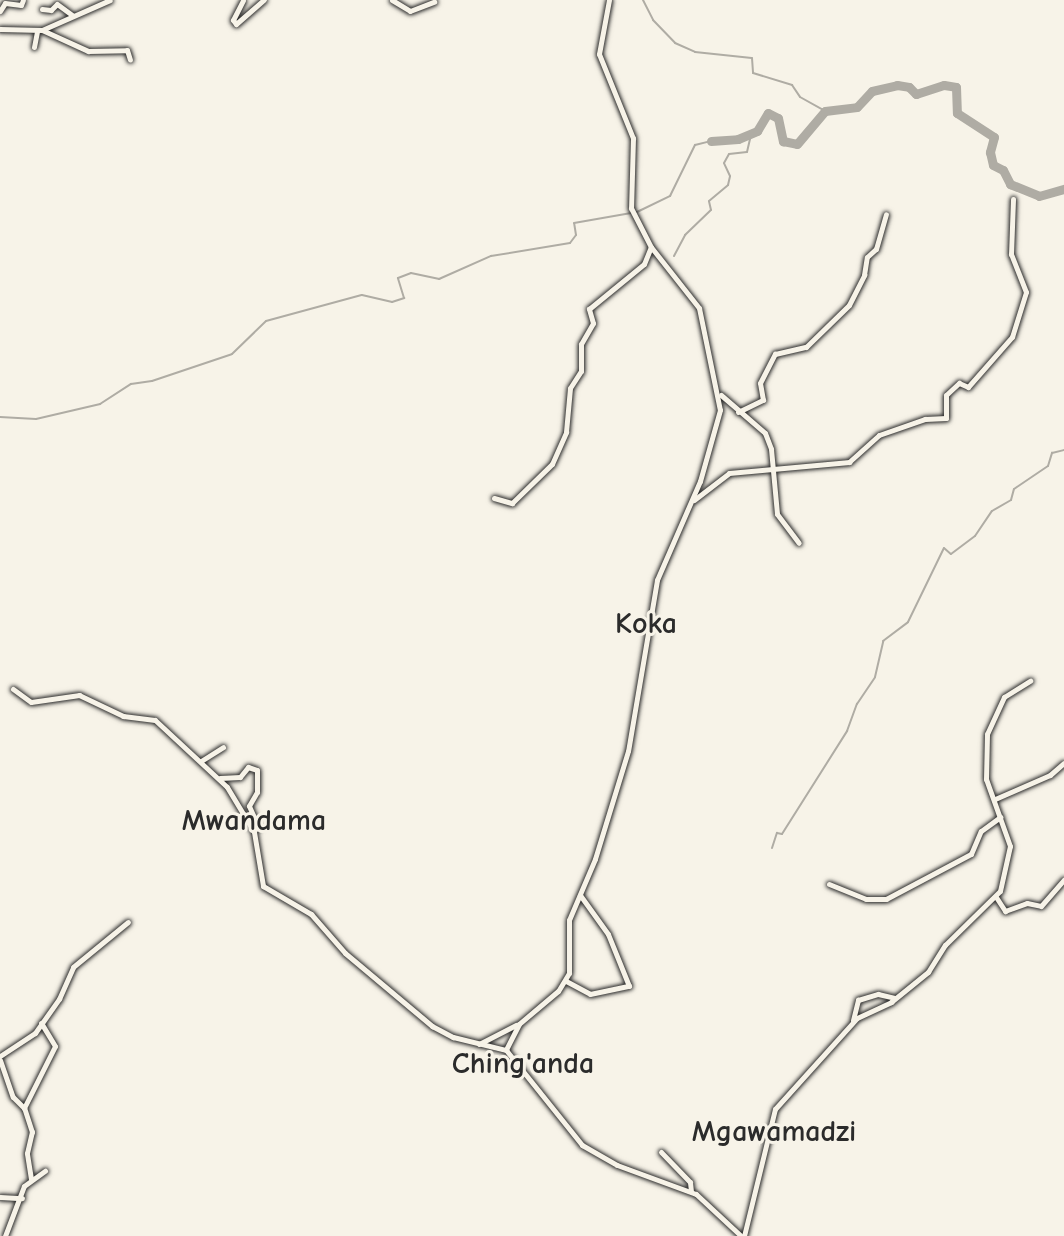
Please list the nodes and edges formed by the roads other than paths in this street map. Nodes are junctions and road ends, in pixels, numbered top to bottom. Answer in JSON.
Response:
{"nodes":[{"id":1,"x":23,"y":0,"type":"edge"},
{"id":2,"x":110,"y":0,"type":"edge"},
{"id":3,"x":243,"y":0,"type":"edge"},
{"id":4,"x":264,"y":0,"type":"edge"},
{"id":5,"x":392,"y":0,"type":"edge"},
{"id":6,"x":609,"y":0,"type":"edge"},
{"id":7,"x":434,"y":2,"type":"dead end"},
{"id":8,"x":42,"y":9,"type":"dead end"},
{"id":9,"x":0,"y":11,"type":"edge"},
{"id":10,"x":72,"y":15,"type":"junction"},
{"id":11,"x":0,"y":29,"type":"edge"},
{"id":12,"x":40,"y":30,"type":"junction"},
{"id":13,"x":34,"y":47,"type":"dead end"},
{"id":14,"x":130,"y":60,"type":"dead end"},
{"id":15,"x":1013,"y":200,"type":"dead end"},
{"id":16,"x":886,"y":214,"type":"dead end"},
{"id":17,"x":651,"y":247,"type":"junction"},
{"id":18,"x":719,"y":392,"type":"junction"},
{"id":19,"x":738,"y":412,"type":"junction"},
{"id":20,"x":771,"y":467,"type":"junction"},
{"id":21,"x":494,"y":498,"type":"dead end"},
{"id":22,"x":692,"y":502,"type":"junction"},
{"id":23,"x":799,"y":542,"type":"dead end"},
{"id":24,"x":1030,"y":681,"type":"dead end"},
{"id":25,"x":13,"y":689,"type":"dead end"},
{"id":26,"x":223,"y":747,"type":"dead end"},
{"id":27,"x":201,"y":761,"type":"junction"},
{"id":28,"x":1064,"y":763,"type":"edge"},
{"id":29,"x":220,"y":778,"type":"junction"},
{"id":30,"x":995,"y":799,"type":"junction"},
{"id":31,"x":1000,"y":817,"type":"junction"},
{"id":32,"x":254,"y":831,"type":"junction"},
{"id":33,"x":1064,"y":880,"type":"edge"},
{"id":34,"x":829,"y":884,"type":"dead end"},
{"id":35,"x":580,"y":895,"type":"junction"},
{"id":36,"x":996,"y":897,"type":"junction"},
{"id":37,"x":128,"y":922,"type":"dead end"},
{"id":38,"x":566,"y":981,"type":"junction"},
{"id":39,"x":895,"y":998,"type":"junction"},
{"id":40,"x":853,"y":1022,"type":"junction"},
{"id":41,"x":41,"y":1023,"type":"junction"},
{"id":42,"x":519,"y":1024,"type":"junction"},
{"id":43,"x":479,"y":1044,"type":"junction"},
{"id":44,"x":506,"y":1050,"type":"junction"},
{"id":45,"x":0,"y":1058,"type":"edge"},
{"id":46,"x":24,"y":1108,"type":"junction"},
{"id":47,"x":661,"y":1152,"type":"dead end"},
{"id":48,"x":45,"y":1171,"type":"dead end"},
{"id":49,"x":30,"y":1179,"type":"junction"},
{"id":50,"x":691,"y":1191,"type":"junction"},
{"id":51,"x":0,"y":1197,"type":"edge"},
{"id":52,"x":22,"y":1198,"type":"junction"},
{"id":53,"x":5,"y":1236,"type":"edge"},
{"id":54,"x":743,"y":1236,"type":"edge"}],
"edges":[{"from":1,"to":9,"type":"street"},
{"from":2,"to":10,"type":"street"},
{"from":3,"to":4,"type":"street"},
{"from":5,"to":7,"type":"street"},
{"from":6,"to":17,"type":"street"},
{"from":8,"to":10,"type":"street"},
{"from":10,"to":12,"type":"street"},
{"from":11,"to":12,"type":"street"},
{"from":12,"to":13,"type":"street"},
{"from":12,"to":14,"type":"street"},
{"from":15,"to":20,"type":"street"},
{"from":16,"to":19,"type":"street"},
{"from":17,"to":18,"type":"street"},
{"from":17,"to":21,"type":"street"},
{"from":18,"to":19,"type":"street"},
{"from":18,"to":22,"type":"street"},
{"from":19,"to":20,"type":"street"},
{"from":20,"to":22,"type":"street"},
{"from":20,"to":23,"type":"street"},
{"from":22,"to":35,"type":"street"},
{"from":24,"to":30,"type":"street"},
{"from":25,"to":27,"type":"street"},
{"from":26,"to":27,"type":"street"},
{"from":27,"to":29,"type":"street"},
{"from":28,"to":30,"type":"street"},
{"from":29,"to":32,"type":"street"},
{"from":29,"to":32,"type":"street"},
{"from":30,"to":31,"type":"street"},
{"from":31,"to":34,"type":"street"},
{"from":31,"to":36,"type":"street"},
{"from":32,"to":43,"type":"street"},
{"from":33,"to":36,"type":"street"},
{"from":35,"to":38,"type":"street"},
{"from":35,"to":38,"type":"street"},
{"from":36,"to":39,"type":"street"},
{"from":37,"to":41,"type":"street"},
{"from":38,"to":42,"type":"street"},
{"from":39,"to":40,"type":"street"},
{"from":39,"to":40,"type":"street"},
{"from":40,"to":54,"type":"street"},
{"from":41,"to":45,"type":"street"},
{"from":41,"to":46,"type":"street"},
{"from":42,"to":43,"type":"street"},
{"from":42,"to":44,"type":"street"},
{"from":43,"to":44,"type":"street"},
{"from":44,"to":50,"type":"street"},
{"from":45,"to":46,"type":"street"},
{"from":46,"to":49,"type":"street"},
{"from":47,"to":50,"type":"street"},
{"from":48,"to":49,"type":"street"},
{"from":49,"to":52,"type":"street"},
{"from":50,"to":54,"type":"street"},
{"from":51,"to":52,"type":"street"},
{"from":52,"to":53,"type":"street"}]}
